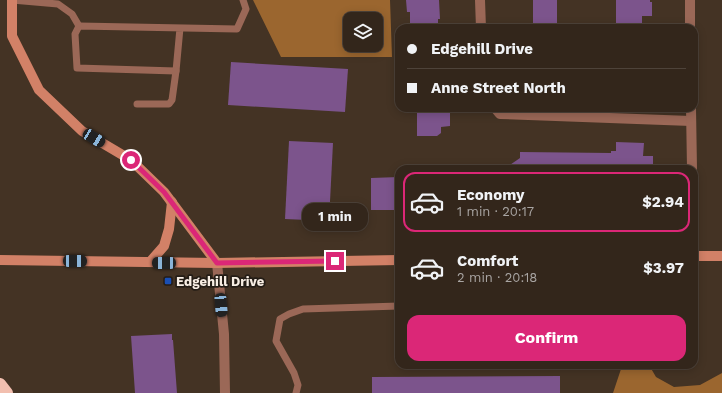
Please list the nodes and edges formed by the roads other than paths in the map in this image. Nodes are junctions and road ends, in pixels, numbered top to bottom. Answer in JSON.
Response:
{"nodes":[{"id":1,"x":12,"y":0,"type":"edge"},
{"id":2,"x":243,"y":0,"type":"edge"},
{"id":3,"x":480,"y":0,"type":"edge"},
{"id":4,"x":690,"y":0,"type":"edge"},
{"id":5,"x":481,"y":24,"type":"edge"},
{"id":6,"x":690,"y":24,"type":"edge"},
{"id":7,"x":79,"y":26,"type":"junction"},
{"id":8,"x":180,"y":28,"type":"junction"},
{"id":9,"x":176,"y":71,"type":"junction"},
{"id":10,"x":137,"y":104,"type":"dead end"},
{"id":11,"x":498,"y":112,"type":"edge"},
{"id":12,"x":691,"y":112,"type":"edge"},
{"id":13,"x":691,"y":121,"type":"junction"},
{"id":14,"x":692,"y":165,"type":"edge"},
{"id":15,"x":172,"y":202,"type":"junction"},
{"id":16,"x":698,"y":256,"type":"edge"},
{"id":17,"x":722,"y":256,"type":"edge"},
{"id":18,"x":0,"y":260,"type":"edge"},
{"id":19,"x":395,"y":260,"type":"edge"},
{"id":20,"x":150,"y":262,"type":"junction"},
{"id":21,"x":217,"y":263,"type":"junction"},
{"id":22,"x":395,"y":306,"type":"edge"},
{"id":23,"x":0,"y":384,"type":"edge"},
{"id":24,"x":7,"y":393,"type":"edge"},
{"id":25,"x":225,"y":393,"type":"edge"},
{"id":26,"x":296,"y":393,"type":"edge"}],
"edges":[{"from":1,"to":7,"type":"lane"},
{"from":1,"to":15,"type":"street"},
{"from":2,"to":8,"type":"lane"},
{"from":3,"to":5,"type":"street"},
{"from":4,"to":6,"type":"street"},
{"from":7,"to":8,"type":"lane"},
{"from":7,"to":9,"type":"lane"},
{"from":8,"to":9,"type":"lane"},
{"from":9,"to":10,"type":"lane"},
{"from":11,"to":13,"type":"street"},
{"from":12,"to":13,"type":"street"},
{"from":13,"to":14,"type":"street"},
{"from":15,"to":20,"type":"street"},
{"from":15,"to":21,"type":"street"},
{"from":16,"to":17,"type":"street"},
{"from":18,"to":20,"type":"street"},
{"from":19,"to":21,"type":"street"},
{"from":20,"to":21,"type":"street"},
{"from":21,"to":25,"type":"street"},
{"from":22,"to":26,"type":"lane"},
{"from":23,"to":24,"type":"highway"}]}
